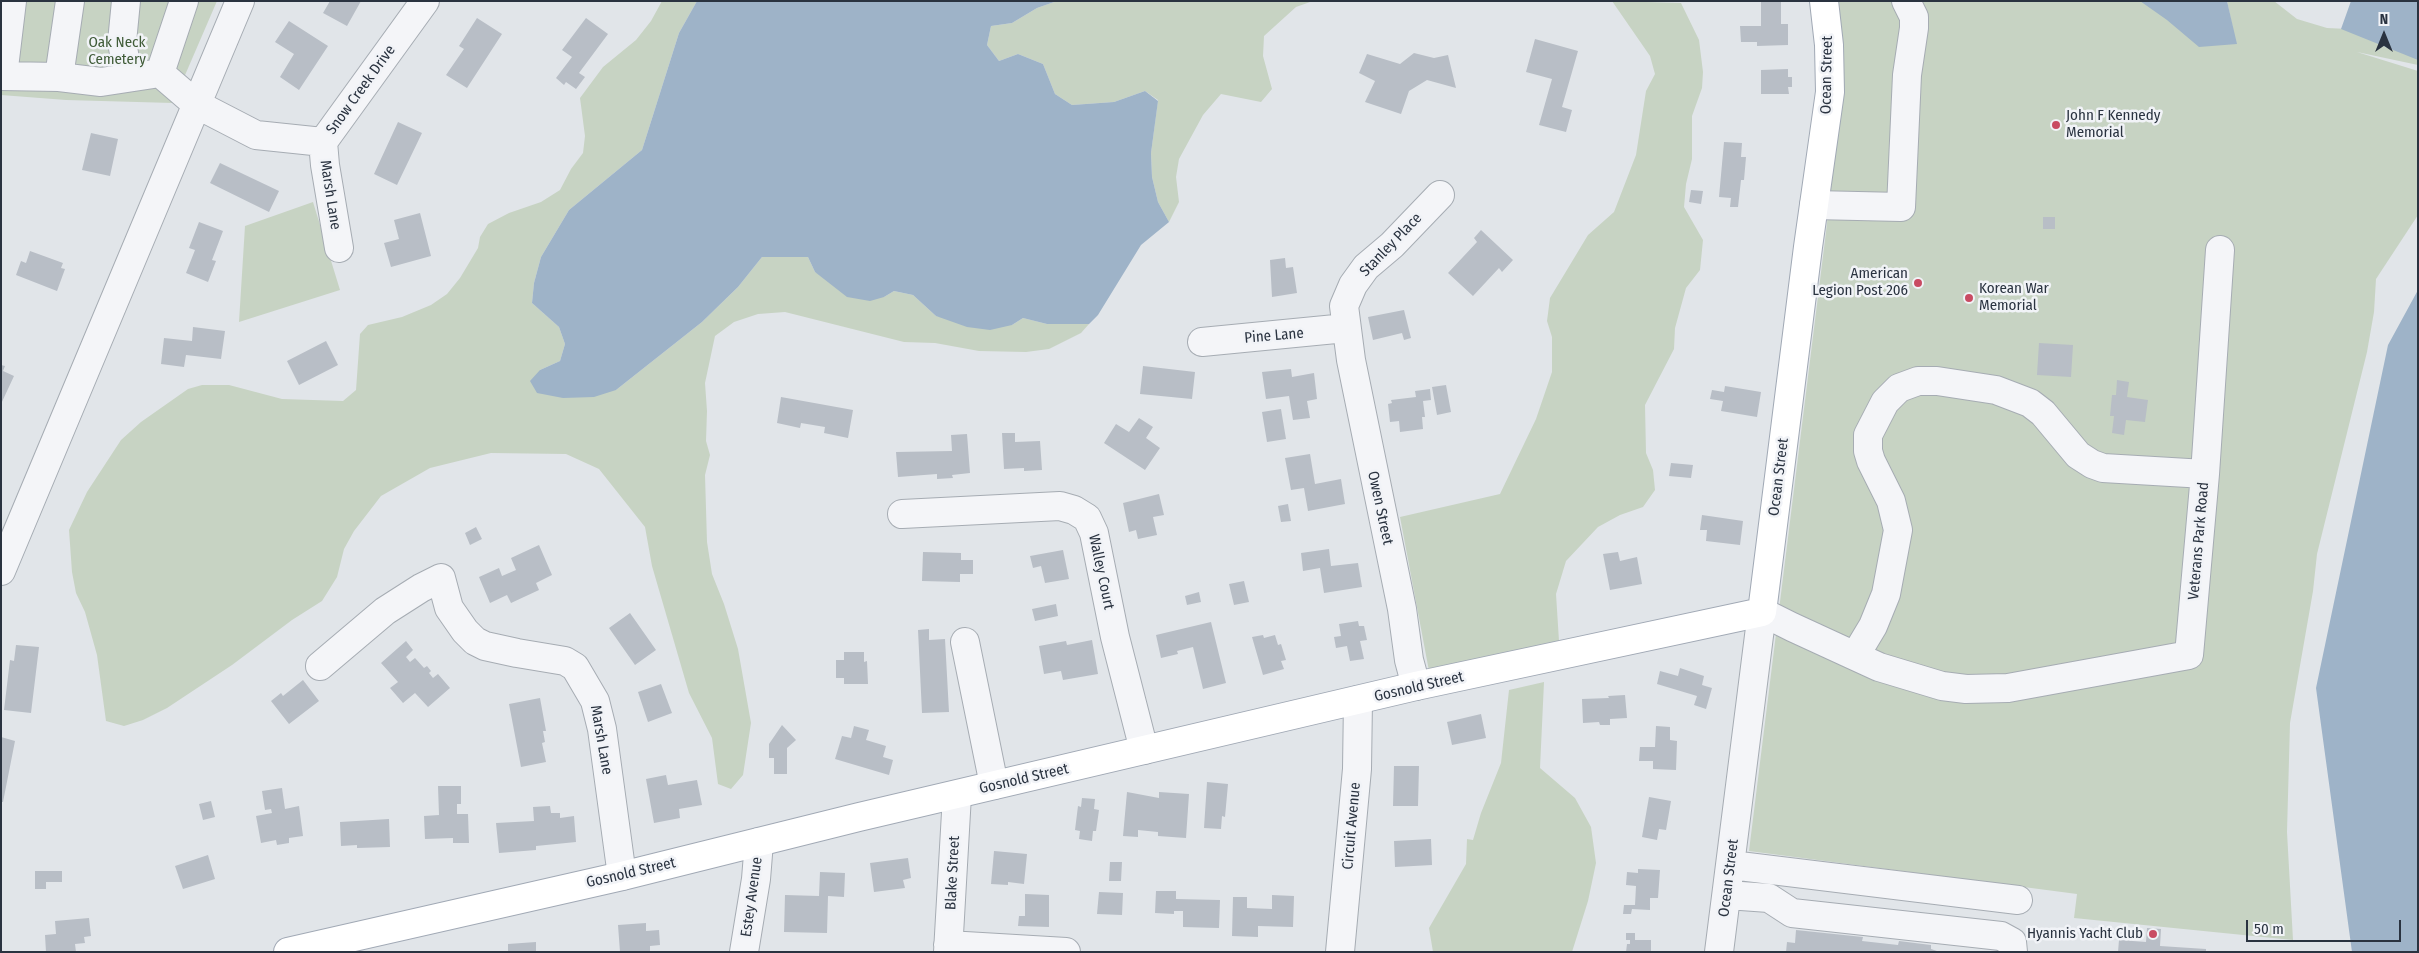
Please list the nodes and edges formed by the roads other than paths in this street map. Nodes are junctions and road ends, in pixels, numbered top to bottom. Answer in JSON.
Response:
{"nodes":[{"id":1,"x":12,"y":1,"type":"edge"},
{"id":2,"x":70,"y":1,"type":"edge"},
{"id":3,"x":126,"y":1,"type":"edge"},
{"id":4,"x":184,"y":1,"type":"edge"},
{"id":5,"x":240,"y":1,"type":"edge"},
{"id":6,"x":425,"y":1,"type":"edge"},
{"id":7,"x":1824,"y":1,"type":"edge"},
{"id":8,"x":1906,"y":1,"type":"edge"},
{"id":9,"x":147,"y":74,"type":"junction"},
{"id":10,"x":2,"y":76,"type":"edge"},
{"id":11,"x":59,"y":77,"type":"junction"},
{"id":12,"x":196,"y":104,"type":"junction"},
{"id":13,"x":323,"y":142,"type":"junction"},
{"id":14,"x":1440,"y":194,"type":"dead end"},
{"id":15,"x":1814,"y":204,"type":"junction"},
{"id":16,"x":339,"y":248,"type":"dead end"},
{"id":17,"x":2220,"y":250,"type":"dead end"},
{"id":18,"x":1346,"y":328,"type":"junction"},
{"id":19,"x":1202,"y":342,"type":"dead end"},
{"id":20,"x":2205,"y":474,"type":"junction"},
{"id":21,"x":902,"y":514,"type":"dead end"},
{"id":22,"x":1,"y":571,"type":"edge"},
{"id":23,"x":1762,"y":612,"type":"junction"},
{"id":24,"x":965,"y":642,"type":"dead end"},
{"id":25,"x":1855,"y":656,"type":"junction"},
{"id":26,"x":320,"y":666,"type":"dead end"},
{"id":27,"x":1416,"y":686,"type":"junction"},
{"id":28,"x":1358,"y":700,"type":"junction"},
{"id":29,"x":1144,"y":750,"type":"junction"},
{"id":30,"x":994,"y":785,"type":"junction"},
{"id":31,"x":957,"y":795,"type":"junction"},
{"id":32,"x":759,"y":842,"type":"junction"},
{"id":33,"x":1731,"y":864,"type":"junction"},
{"id":34,"x":622,"y":876,"type":"junction"},
{"id":35,"x":1727,"y":894,"type":"junction"},
{"id":36,"x":2018,"y":900,"type":"dead end"},
{"id":37,"x":948,"y":949,"type":"edge"},
{"id":38,"x":288,"y":952,"type":"edge"},
{"id":39,"x":744,"y":952,"type":"edge"},
{"id":40,"x":1066,"y":952,"type":"edge"},
{"id":41,"x":1340,"y":952,"type":"edge"},
{"id":42,"x":1719,"y":952,"type":"edge"},
{"id":43,"x":2013,"y":952,"type":"edge"}],
"edges":[{"from":1,"to":10,"type":"street"},
{"from":2,"to":11,"type":"street"},
{"from":3,"to":9,"type":"street"},
{"from":4,"to":9,"type":"street"},
{"from":5,"to":12,"type":"street"},
{"from":6,"to":13,"type":"street","name":"Snow Creek Drive"},
{"from":7,"to":15,"type":"main road","name":"Ocean Street"},
{"from":8,"to":15,"type":"street"},
{"from":9,"to":11,"type":"street"},
{"from":9,"to":12,"type":"street","name":"Snow Creek Drive"},
{"from":10,"to":11,"type":"street"},
{"from":12,"to":13,"type":"street","name":"Snow Creek Drive"},
{"from":12,"to":22,"type":"street"},
{"from":13,"to":16,"type":"street","name":"Marsh Lane"},
{"from":14,"to":18,"type":"street","name":"Stanley Place"},
{"from":15,"to":23,"type":"main road","name":"Ocean Street"},
{"from":17,"to":20,"type":"street"},
{"from":18,"to":19,"type":"street","name":"Pine Lane"},
{"from":18,"to":27,"type":"street","name":"Owen Street"},
{"from":20,"to":25,"type":"street","name":"Veterans Park Road"},
{"from":20,"to":25,"type":"street","name":"Veterans Park Road"},
{"from":21,"to":29,"type":"street","name":"Walley Court"},
{"from":23,"to":25,"type":"street","name":"Veterans Park Road"},
{"from":23,"to":27,"type":"main road","name":"Gosnold Street"},
{"from":23,"to":33,"type":"street","name":"Ocean Street"},
{"from":24,"to":30,"type":"street"},
{"from":26,"to":34,"type":"street","name":"Marsh Lane"},
{"from":27,"to":28,"type":"main road","name":"Gosnold Street"},
{"from":28,"to":29,"type":"main road","name":"Gosnold Street"},
{"from":28,"to":41,"type":"street","name":"Circuit Avenue"},
{"from":29,"to":30,"type":"main road","name":"Gosnold Street"},
{"from":30,"to":31,"type":"main road","name":"Gosnold Street"},
{"from":31,"to":32,"type":"main road","name":"Gosnold Street"},
{"from":31,"to":37,"type":"street","name":"Blake Street"},
{"from":32,"to":34,"type":"main road","name":"Gosnold Street"},
{"from":32,"to":39,"type":"street","name":"Estey Avenue"},
{"from":33,"to":35,"type":"street","name":"Ocean Street"},
{"from":33,"to":36,"type":"street"},
{"from":34,"to":38,"type":"main road","name":"Gosnold Street"},
{"from":35,"to":42,"type":"street","name":"Ocean Street"},
{"from":35,"to":43,"type":"street"},
{"from":37,"to":40,"type":"street"}]}
